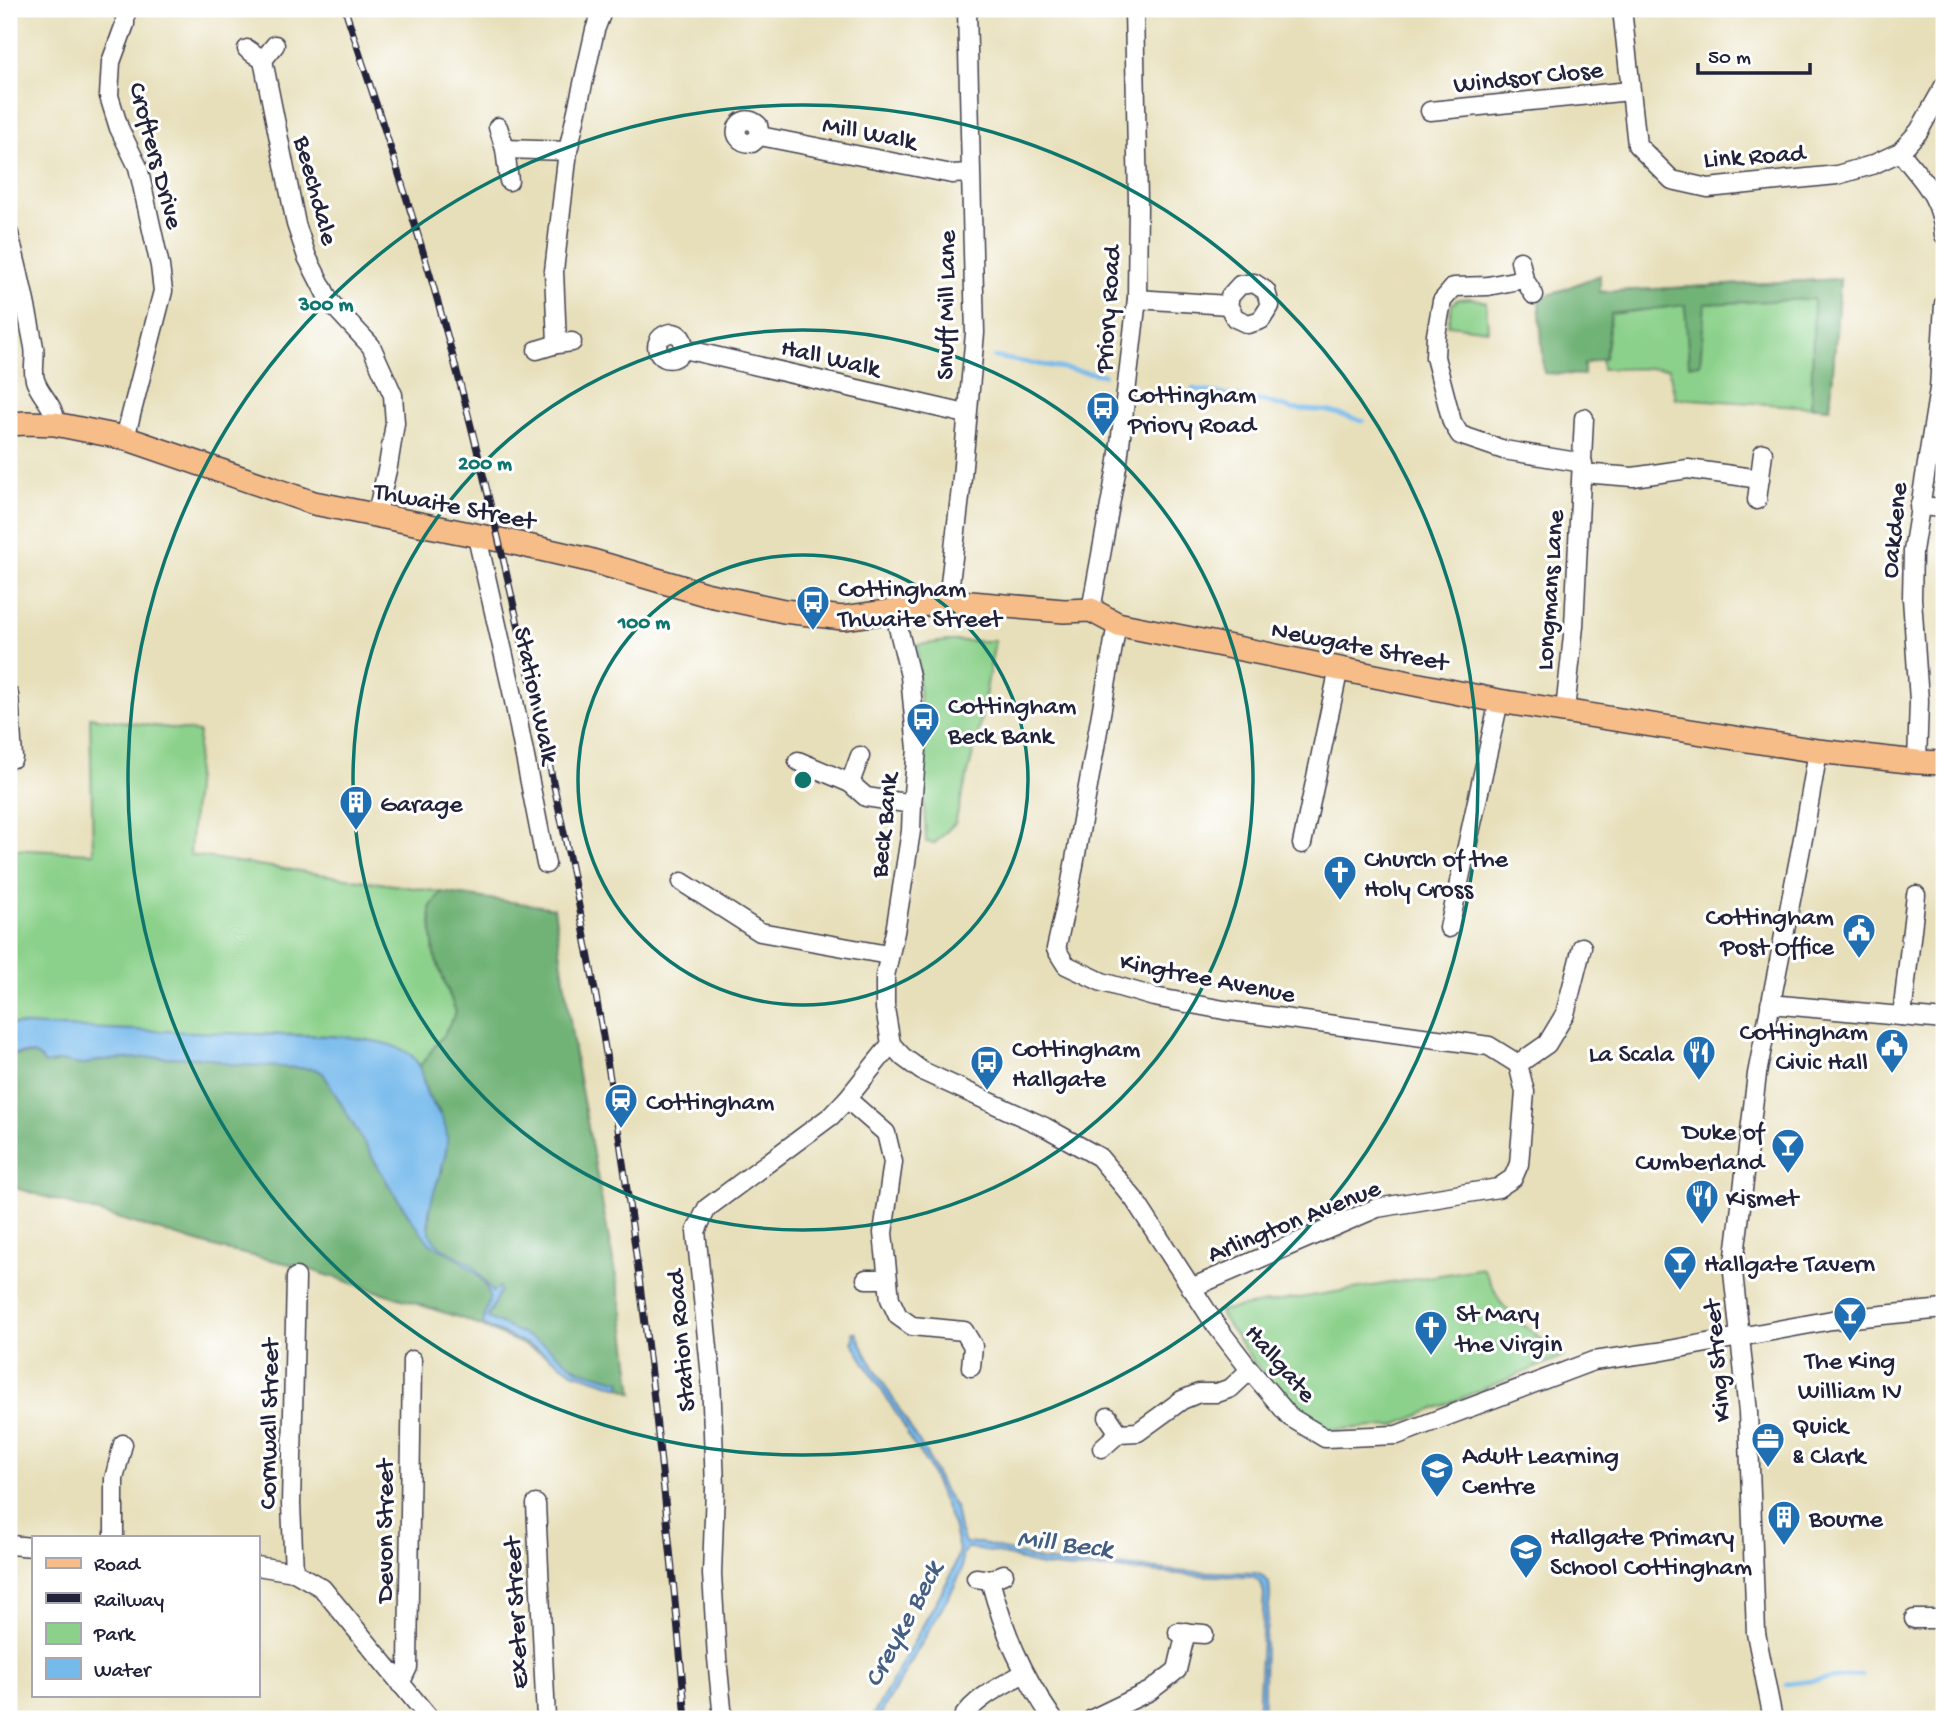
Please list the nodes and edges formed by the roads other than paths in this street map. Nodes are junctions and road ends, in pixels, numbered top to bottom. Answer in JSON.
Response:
{"nodes":[{"id":1,"x":125,"y":9,"type":"edge"},
{"id":2,"x":603,"y":9,"type":"edge"},
{"id":3,"x":967,"y":9,"type":"edge"},
{"id":4,"x":1135,"y":9,"type":"edge"},
{"id":5,"x":1622,"y":9,"type":"edge"},
{"id":6,"x":275,"y":45,"type":"dead end"},
{"id":7,"x":247,"y":49,"type":"dead end"},
{"id":8,"x":263,"y":60,"type":"junction"},
{"id":9,"x":1944,"y":86,"type":"edge"},
{"id":10,"x":1630,"y":91,"type":"junction"},
{"id":11,"x":1430,"y":111,"type":"dead end"},
{"id":12,"x":498,"y":127,"type":"dead end"},
{"id":13,"x":760,"y":136,"type":"dead end"},
{"id":14,"x":505,"y":149,"type":"junction"},
{"id":15,"x":568,"y":151,"type":"junction"},
{"id":16,"x":1899,"y":152,"type":"junction"},
{"id":17,"x":970,"y":173,"type":"junction"},
{"id":18,"x":509,"y":181,"type":"dead end"},
{"id":19,"x":9,"y":234,"type":"edge"},
{"id":20,"x":1944,"y":235,"type":"edge"},
{"id":21,"x":15,"y":276,"type":"edge"},
{"id":22,"x":1534,"y":295,"type":"dead end"},
{"id":23,"x":1137,"y":299,"type":"junction"},
{"id":24,"x":1944,"y":304,"type":"edge"},
{"id":25,"x":1228,"y":305,"type":"dead end"},
{"id":26,"x":684,"y":349,"type":"dead end"},
{"id":27,"x":537,"y":350,"type":"dead end"},
{"id":28,"x":966,"y":414,"type":"junction"},
{"id":29,"x":1584,"y":418,"type":"dead end"},
{"id":30,"x":9,"y":424,"type":"edge"},
{"id":31,"x":55,"y":424,"type":"junction"},
{"id":32,"x":125,"y":438,"type":"junction"},
{"id":33,"x":1763,"y":453,"type":"dead end"},
{"id":34,"x":1582,"y":468,"type":"junction"},
{"id":35,"x":1760,"y":479,"type":"junction"},
{"id":36,"x":1757,"y":500,"type":"dead end"},
{"id":37,"x":1919,"y":506,"type":"junction"},
{"id":38,"x":1944,"y":508,"type":"edge"},
{"id":39,"x":376,"y":517,"type":"junction"},
{"id":40,"x":477,"y":537,"type":"junction"},
{"id":41,"x":948,"y":601,"type":"junction"},
{"id":42,"x":1091,"y":610,"type":"junction"},
{"id":43,"x":894,"y":611,"type":"junction"},
{"id":44,"x":1117,"y":624,"type":"junction"},
{"id":45,"x":1339,"y":668,"type":"junction"},
{"id":46,"x":9,"y":695,"type":"edge"},
{"id":47,"x":1499,"y":701,"type":"junction"},
{"id":48,"x":1565,"y":711,"type":"junction"},
{"id":49,"x":1818,"y":751,"type":"junction"},
{"id":50,"x":860,"y":756,"type":"dead end"},
{"id":51,"x":13,"y":758,"type":"dead end"},
{"id":52,"x":798,"y":761,"type":"dead end"},
{"id":53,"x":1917,"y":762,"type":"junction"},
{"id":54,"x":1944,"y":763,"type":"edge"},
{"id":55,"x":850,"y":783,"type":"junction"},
{"id":56,"x":912,"y":804,"type":"junction"},
{"id":57,"x":1302,"y":844,"type":"dead end"},
{"id":58,"x":546,"y":864,"type":"dead end"},
{"id":59,"x":682,"y":882,"type":"dead end"},
{"id":60,"x":1916,"y":895,"type":"dead end"},
{"id":61,"x":1448,"y":928,"type":"dead end"},
{"id":62,"x":888,"y":955,"type":"junction"},
{"id":63,"x":1586,"y":958,"type":"dead end"},
{"id":64,"x":1770,"y":1004,"type":"junction"},
{"id":65,"x":1902,"y":1016,"type":"junction"},
{"id":66,"x":1944,"y":1020,"type":"edge"},
{"id":67,"x":891,"y":1044,"type":"junction"},
{"id":68,"x":1518,"y":1064,"type":"junction"},
{"id":69,"x":848,"y":1099,"type":"junction"},
{"id":70,"x":296,"y":1277,"type":"dead end"},
{"id":71,"x":866,"y":1279,"type":"dead end"},
{"id":72,"x":887,"y":1279,"type":"junction"},
{"id":73,"x":1191,"y":1288,"type":"junction"},
{"id":74,"x":1944,"y":1309,"type":"edge"},
{"id":75,"x":1740,"y":1337,"type":"junction"},
{"id":76,"x":971,"y":1367,"type":"dead end"},
{"id":77,"x":1250,"y":1370,"type":"junction"},
{"id":78,"x":407,"y":1371,"type":"dead end"},
{"id":79,"x":1108,"y":1417,"type":"dead end"},
{"id":80,"x":1119,"y":1433,"type":"junction"},
{"id":81,"x":123,"y":1444,"type":"dead end"},
{"id":82,"x":1102,"y":1448,"type":"dead end"},
{"id":83,"x":536,"y":1504,"type":"dead end"},
{"id":84,"x":114,"y":1536,"type":"edge"},
{"id":85,"x":9,"y":1545,"type":"edge"},
{"id":86,"x":32,"y":1547,"type":"edge"},
{"id":87,"x":259,"y":1566,"type":"edge"},
{"id":88,"x":294,"y":1572,"type":"junction"},
{"id":89,"x":990,"y":1577,"type":"dead end"},
{"id":90,"x":1914,"y":1619,"type":"dead end"},
{"id":91,"x":1944,"y":1619,"type":"edge"},
{"id":92,"x":1190,"y":1633,"type":"dead end"},
{"id":93,"x":1024,"y":1673,"type":"junction"},
{"id":94,"x":400,"y":1684,"type":"junction"},
{"id":95,"x":430,"y":1719,"type":"edge"},
{"id":96,"x":546,"y":1719,"type":"edge"},
{"id":97,"x":723,"y":1719,"type":"edge"},
{"id":98,"x":962,"y":1719,"type":"edge"},
{"id":99,"x":1052,"y":1719,"type":"edge"},
{"id":100,"x":1092,"y":1719,"type":"edge"},
{"id":101,"x":1773,"y":1719,"type":"edge"}],
"edges":[{"from":1,"to":32,"type":"street","name":"Crofters Drive"},
{"from":2,"to":15,"type":"street"},
{"from":3,"to":17,"type":"street","name":"Snuff Mill Lane"},
{"from":4,"to":23,"type":"street","name":"Priory Road"},
{"from":5,"to":10,"type":"street","name":"Link Road"},
{"from":6,"to":8,"type":"street"},
{"from":7,"to":8,"type":"street"},
{"from":8,"to":39,"type":"street","name":"Beechdale"},
{"from":9,"to":16,"type":"street","name":"Link Road"},
{"from":10,"to":11,"type":"street","name":"Windsor Close"},
{"from":10,"to":16,"type":"street","name":"Link Road"},
{"from":12,"to":14,"type":"street"},
{"from":13,"to":17,"type":"street","name":"Mill Walk"},
{"from":14,"to":15,"type":"street"},
{"from":14,"to":18,"type":"street"},
{"from":15,"to":27,"type":"street"},
{"from":16,"to":20,"type":"street"},
{"from":17,"to":28,"type":"street","name":"Snuff Mill Lane"},
{"from":19,"to":21,"type":"street"},
{"from":21,"to":31,"type":"street"},
{"from":22,"to":34,"type":"street"},
{"from":23,"to":25,"type":"street"},
{"from":23,"to":42,"type":"street","name":"Priory Road"},
{"from":24,"to":37,"type":"street","name":"Oakdene"},
{"from":26,"to":28,"type":"street","name":"Hall Walk"},
{"from":28,"to":41,"type":"street","name":"Snuff Mill Lane"},
{"from":29,"to":34,"type":"street","name":"Longmans Lane"},
{"from":30,"to":31,"type":"main road","name":"Thwaite Street"},
{"from":31,"to":32,"type":"main road","name":"Thwaite Street"},
{"from":32,"to":39,"type":"main road","name":"Thwaite Street"},
{"from":33,"to":35,"type":"street"},
{"from":34,"to":35,"type":"street"},
{"from":34,"to":48,"type":"street","name":"Longmans Lane"},
{"from":35,"to":36,"type":"street"},
{"from":37,"to":38,"type":"street"},
{"from":37,"to":53,"type":"street","name":"Oakdene"},
{"from":39,"to":40,"type":"main road","name":"Thwaite Street"},
{"from":40,"to":43,"type":"main road","name":"Thwaite Street"},
{"from":40,"to":58,"type":"street","name":"Station Walk"},
{"from":41,"to":42,"type":"main road","name":"Newgate Street"},
{"from":41,"to":43,"type":"main road","name":"Newgate Street"},
{"from":42,"to":44,"type":"main road","name":"Newgate Street"},
{"from":43,"to":56,"type":"street","name":"Beck Bank"},
{"from":44,"to":45,"type":"main road","name":"Newgate Street"},
{"from":44,"to":68,"type":"street","name":"Kingtree Avenue"},
{"from":45,"to":47,"type":"main road","name":"Newgate Street"},
{"from":45,"to":57,"type":"street"},
{"from":46,"to":51,"type":"street"},
{"from":47,"to":48,"type":"main road","name":"Newgate Street"},
{"from":47,"to":61,"type":"street"},
{"from":48,"to":49,"type":"main road","name":"Newgate Street"},
{"from":49,"to":53,"type":"main road","name":"Newgate Street"},
{"from":49,"to":64,"type":"street","name":"King Street"},
{"from":50,"to":55,"type":"street"},
{"from":52,"to":55,"type":"street"},
{"from":53,"to":54,"type":"main road","name":"Newgate Street"},
{"from":55,"to":56,"type":"street"},
{"from":56,"to":62,"type":"street","name":"Beck Bank"},
{"from":59,"to":62,"type":"street"},
{"from":60,"to":65,"type":"street"},
{"from":62,"to":67,"type":"street","name":"Beck Bank"},
{"from":63,"to":68,"type":"street"},
{"from":64,"to":65,"type":"street"},
{"from":64,"to":75,"type":"street","name":"King Street"},
{"from":65,"to":66,"type":"street"},
{"from":67,"to":69,"type":"street","name":"Station Road"},
{"from":67,"to":73,"type":"street","name":"Hallgate"},
{"from":68,"to":73,"type":"street","name":"Arlington Avenue"},
{"from":69,"to":72,"type":"street"},
{"from":69,"to":97,"type":"street","name":"Station Road"},
{"from":70,"to":88,"type":"street","name":"Cornwall Street"},
{"from":71,"to":72,"type":"street"},
{"from":72,"to":76,"type":"street"},
{"from":73,"to":77,"type":"street","name":"Hallgate"},
{"from":74,"to":75,"type":"street","name":"Hallgate"},
{"from":75,"to":77,"type":"street","name":"Hallgate"},
{"from":75,"to":101,"type":"street","name":"King Street"},
{"from":77,"to":80,"type":"street"},
{"from":78,"to":94,"type":"street","name":"Devon Street"},
{"from":79,"to":80,"type":"street"},
{"from":80,"to":82,"type":"street"},
{"from":81,"to":84,"type":"street"},
{"from":83,"to":96,"type":"street","name":"Exeter Street"},
{"from":85,"to":86,"type":"street"},
{"from":87,"to":88,"type":"street"},
{"from":88,"to":94,"type":"street"},
{"from":89,"to":93,"type":"street"},
{"from":90,"to":91,"type":"street"},
{"from":92,"to":100,"type":"street"},
{"from":93,"to":98,"type":"street"},
{"from":93,"to":99,"type":"street"},
{"from":94,"to":95,"type":"street"}]}
